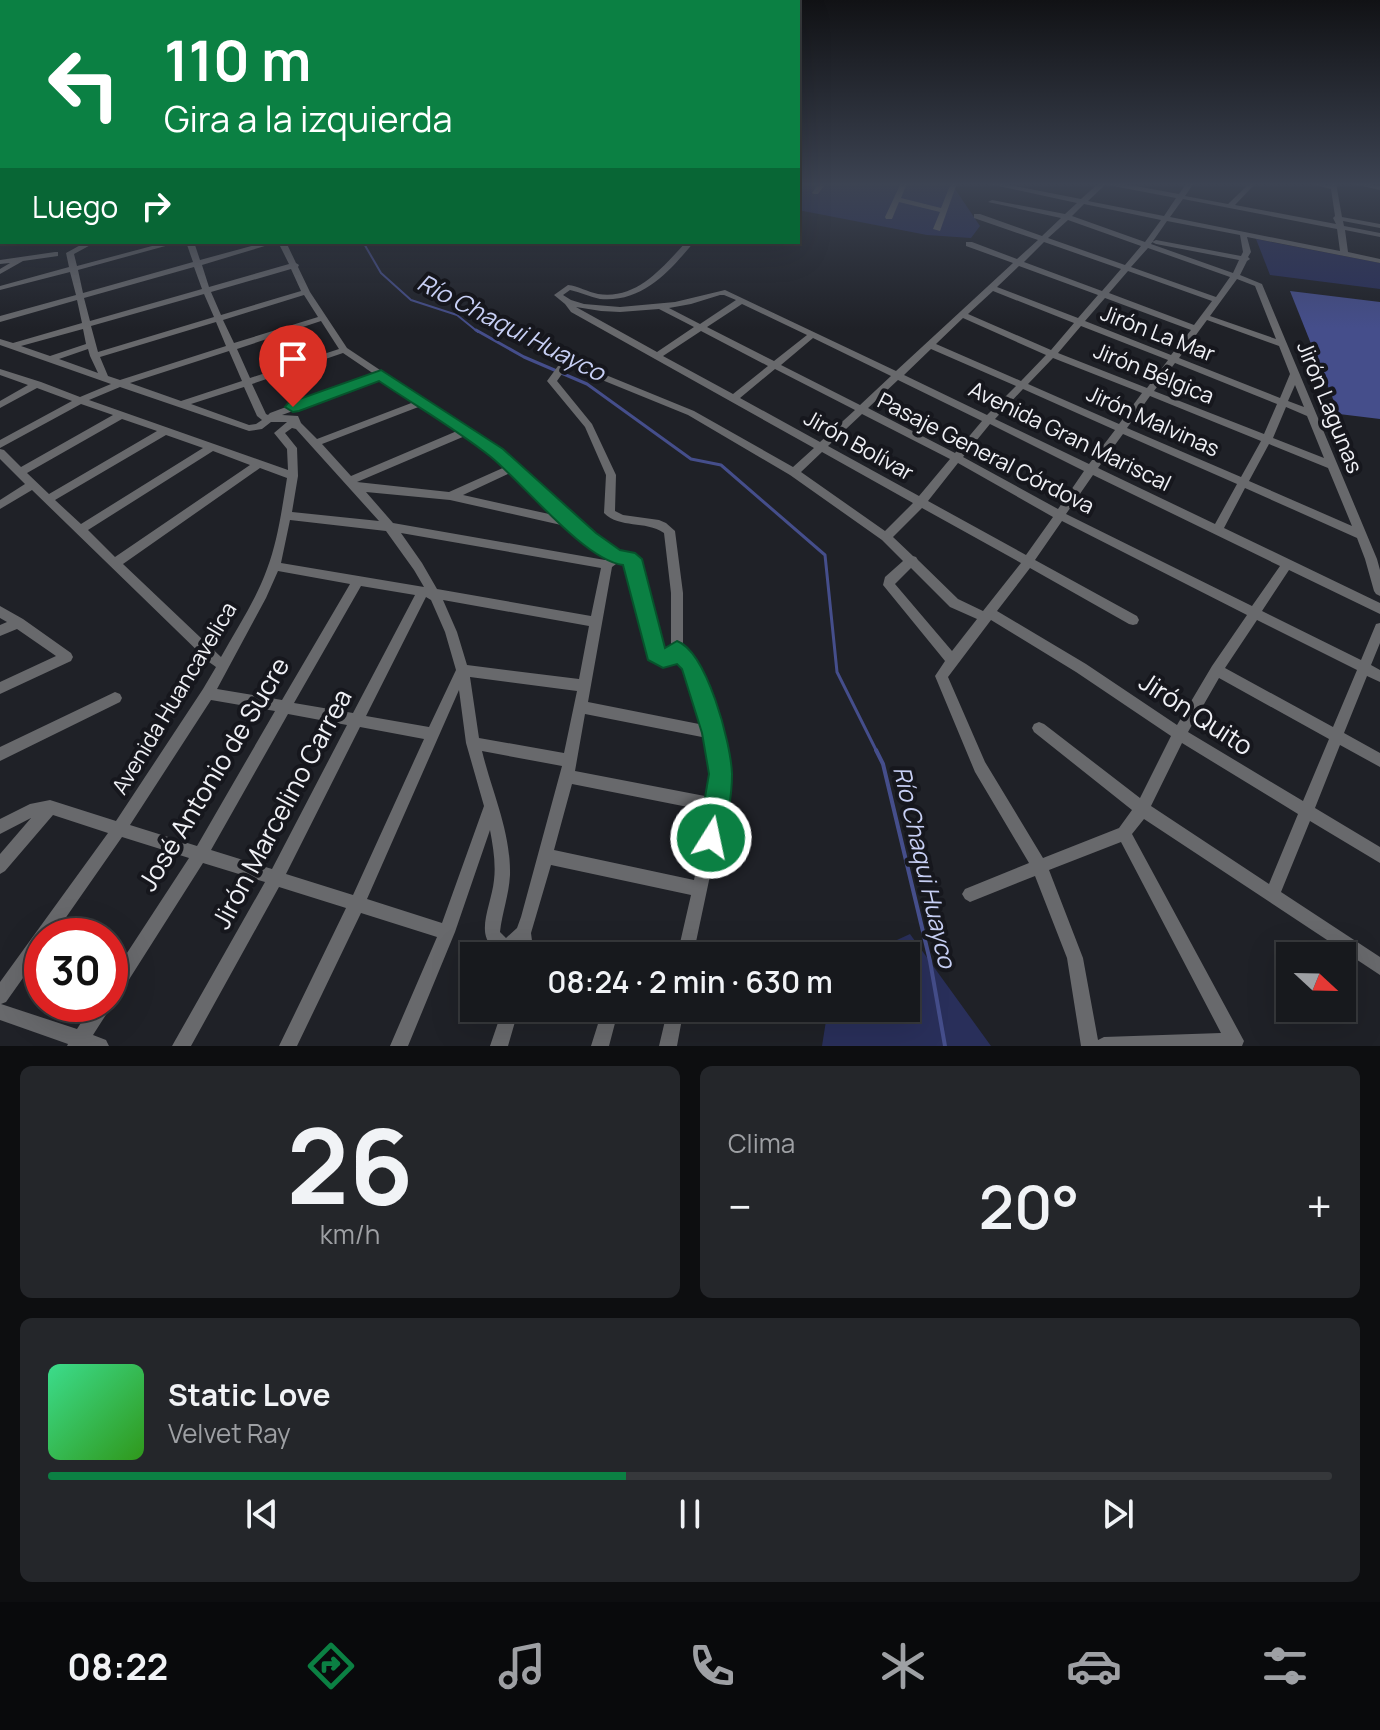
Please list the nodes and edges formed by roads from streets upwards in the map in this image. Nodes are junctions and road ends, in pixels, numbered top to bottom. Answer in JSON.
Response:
{"nodes":[{"id":1,"x":1022,"y":232,"type":"edge"},
{"id":2,"x":1050,"y":232,"type":"edge"},
{"id":3,"x":1113,"y":232,"type":"edge"},
{"id":4,"x":1156,"y":232,"type":"edge"},
{"id":5,"x":1232,"y":232,"type":"edge"},
{"id":6,"x":1340,"y":232,"type":"edge"},
{"id":7,"x":1243,"y":234,"type":"junction"},
{"id":8,"x":1042,"y":239,"type":"junction"},
{"id":9,"x":1147,"y":243,"type":"junction"},
{"id":10,"x":88,"y":244,"type":"edge"},
{"id":11,"x":169,"y":244,"type":"edge"},
{"id":12,"x":191,"y":244,"type":"edge"},
{"id":13,"x":267,"y":244,"type":"edge"},
{"id":14,"x":283,"y":244,"type":"edge"},
{"id":15,"x":688,"y":244,"type":"edge"},
{"id":16,"x":969,"y":244,"type":"dead end"},
{"id":17,"x":55,"y":254,"type":"dead end"},
{"id":18,"x":1345,"y":255,"type":"junction"},
{"id":19,"x":23,"y":259,"type":"junction"},
{"id":20,"x":1246,"y":259,"type":"junction"},
{"id":21,"x":1018,"y":261,"type":"junction"},
{"id":22,"x":1380,"y":261,"type":"edge"},
{"id":23,"x":0,"y":262,"type":"edge"},
{"id":24,"x":196,"y":263,"type":"junction"},
{"id":25,"x":295,"y":265,"type":"junction"},
{"id":26,"x":1124,"y":267,"type":"junction"},
{"id":27,"x":72,"y":270,"type":"junction"},
{"id":28,"x":0,"y":272,"type":"edge"},
{"id":29,"x":1236,"y":275,"type":"junction"},
{"id":30,"x":991,"y":287,"type":"junction"},
{"id":31,"x":0,"y":288,"type":"edge"},
{"id":32,"x":206,"y":290,"type":"junction"},
{"id":33,"x":306,"y":292,"type":"junction"},
{"id":34,"x":1103,"y":292,"type":"junction"},
{"id":35,"x":81,"y":296,"type":"junction"},
{"id":36,"x":742,"y":300,"type":"junction"},
{"id":37,"x":1217,"y":300,"type":"junction"},
{"id":38,"x":568,"y":302,"type":"junction"},
{"id":39,"x":661,"y":307,"type":"junction"},
{"id":40,"x":963,"y":315,"type":"junction"},
{"id":41,"x":1206,"y":317,"type":"junction"},
{"id":42,"x":218,"y":318,"type":"junction"},
{"id":43,"x":322,"y":318,"type":"junction"},
{"id":44,"x":0,"y":319,"type":"edge"},
{"id":45,"x":1078,"y":322,"type":"junction"},
{"id":46,"x":86,"y":324,"type":"junction"},
{"id":47,"x":700,"y":329,"type":"junction"},
{"id":48,"x":1197,"y":329,"type":"junction"},
{"id":49,"x":812,"y":335,"type":"junction"},
{"id":50,"x":0,"y":342,"type":"edge"},
{"id":51,"x":1283,"y":344,"type":"junction"},
{"id":52,"x":91,"y":345,"type":"junction"},
{"id":53,"x":931,"y":345,"type":"junction"},
{"id":54,"x":13,"y":346,"type":"junction"},
{"id":55,"x":231,"y":349,"type":"junction"},
{"id":56,"x":344,"y":350,"type":"junction"},
{"id":57,"x":1052,"y":354,"type":"junction"},
{"id":58,"x":94,"y":356,"type":"junction"},
{"id":59,"x":657,"y":356,"type":"junction"},
{"id":60,"x":50,"y":359,"type":"junction"},
{"id":61,"x":1174,"y":359,"type":"junction"},
{"id":62,"x":774,"y":366,"type":"junction"},
{"id":63,"x":0,"y":372,"type":"edge"},
{"id":64,"x":1295,"y":374,"type":"junction"},
{"id":65,"x":381,"y":375,"type":"junction"},
{"id":66,"x":896,"y":376,"type":"junction"},
{"id":67,"x":105,"y":379,"type":"junction"},
{"id":68,"x":247,"y":381,"type":"junction"},
{"id":69,"x":38,"y":384,"type":"junction"},
{"id":70,"x":118,"y":384,"type":"junction"},
{"id":71,"x":1021,"y":385,"type":"junction"},
{"id":72,"x":1149,"y":393,"type":"junction"},
{"id":73,"x":734,"y":398,"type":"junction"},
{"id":74,"x":81,"y":400,"type":"junction"},
{"id":75,"x":422,"y":402,"type":"junction"},
{"id":76,"x":1283,"y":402,"type":"junction"},
{"id":77,"x":0,"y":405,"type":"edge"},
{"id":78,"x":179,"y":405,"type":"junction"},
{"id":79,"x":859,"y":409,"type":"junction"},
{"id":80,"x":1312,"y":414,"type":"junction"},
{"id":81,"x":121,"y":415,"type":"junction"},
{"id":82,"x":266,"y":419,"type":"junction"},
{"id":83,"x":989,"y":419,"type":"junction"},
{"id":84,"x":293,"y":424,"type":"junction"},
{"id":85,"x":1121,"y":429,"type":"junction"},
{"id":86,"x":165,"y":431,"type":"junction"},
{"id":87,"x":467,"y":431,"type":"junction"},
{"id":88,"x":1267,"y":439,"type":"junction"},
{"id":89,"x":315,"y":443,"type":"junction"},
{"id":90,"x":0,"y":444,"type":"edge"},
{"id":91,"x":212,"y":447,"type":"junction"},
{"id":92,"x":821,"y":447,"type":"junction"},
{"id":93,"x":0,"y":453,"type":"edge"},
{"id":94,"x":955,"y":457,"type":"junction"},
{"id":95,"x":259,"y":464,"type":"junction"},
{"id":96,"x":1332,"y":465,"type":"junction"},
{"id":97,"x":514,"y":467,"type":"junction"},
{"id":98,"x":1091,"y":469,"type":"junction"},
{"id":99,"x":20,"y":472,"type":"junction"},
{"id":100,"x":794,"y":472,"type":"junction"},
{"id":101,"x":293,"y":476,"type":"junction"},
{"id":102,"x":1242,"y":481,"type":"junction"},
{"id":103,"x":355,"y":484,"type":"junction"},
{"id":104,"x":31,"y":485,"type":"junction"},
{"id":105,"x":450,"y":496,"type":"junction"},
{"id":106,"x":48,"y":499,"type":"junction"},
{"id":107,"x":920,"y":503,"type":"junction"},
{"id":108,"x":0,"y":505,"type":"edge"},
{"id":109,"x":285,"y":515,"type":"junction"},
{"id":110,"x":1059,"y":515,"type":"junction"},
{"id":111,"x":573,"y":523,"type":"junction"},
{"id":112,"x":390,"y":527,"type":"junction"},
{"id":113,"x":81,"y":529,"type":"junction"},
{"id":114,"x":1218,"y":529,"type":"junction"},
{"id":115,"x":1359,"y":534,"type":"junction"},
{"id":116,"x":886,"y":537,"type":"junction"},
{"id":117,"x":912,"y":560,"type":"junction"},
{"id":118,"x":1375,"y":560,"type":"edge"},
{"id":119,"x":612,"y":561,"type":"junction"},
{"id":120,"x":1028,"y":562,"type":"junction"},
{"id":121,"x":115,"y":563,"type":"junction"},
{"id":122,"x":1287,"y":564,"type":"junction"},
{"id":123,"x":274,"y":566,"type":"junction"},
{"id":124,"x":358,"y":580,"type":"junction"},
{"id":125,"x":1380,"y":591,"type":"edge"},
{"id":126,"x":429,"y":594,"type":"junction"},
{"id":127,"x":1380,"y":609,"type":"edge"},
{"id":128,"x":0,"y":611,"type":"edge"},
{"id":129,"x":1252,"y":613,"type":"junction"},
{"id":130,"x":986,"y":614,"type":"junction"},
{"id":131,"x":1133,"y":620,"type":"dead end"},
{"id":132,"x":596,"y":622,"type":"junction"},
{"id":133,"x":19,"y":623,"type":"junction"},
{"id":134,"x":1380,"y":628,"type":"edge"},
{"id":135,"x":0,"y":631,"type":"edge"},
{"id":136,"x":677,"y":650,"type":"junction"},
{"id":137,"x":951,"y":659,"type":"junction"},
{"id":138,"x":224,"y":665,"type":"junction"},
{"id":139,"x":1364,"y":667,"type":"junction"},
{"id":140,"x":462,"y":670,"type":"junction"},
{"id":141,"x":1217,"y":670,"type":"junction"},
{"id":142,"x":1380,"y":676,"type":"edge"},
{"id":143,"x":585,"y":686,"type":"junction"},
{"id":144,"x":0,"y":688,"type":"edge"},
{"id":145,"x":208,"y":693,"type":"junction"},
{"id":146,"x":115,"y":698,"type":"dead end"},
{"id":147,"x":284,"y":707,"type":"junction"},
{"id":148,"x":581,"y":707,"type":"junction"},
{"id":149,"x":358,"y":719,"type":"junction"},
{"id":150,"x":1039,"y":728,"type":"dead end"},
{"id":151,"x":713,"y":733,"type":"junction"},
{"id":152,"x":431,"y":734,"type":"junction"},
{"id":153,"x":1179,"y":734,"type":"junction"},
{"id":154,"x":1335,"y":734,"type":"junction"},
{"id":155,"x":473,"y":743,"type":"junction"},
{"id":156,"x":0,"y":754,"type":"edge"},
{"id":157,"x":1380,"y":760,"type":"edge"},
{"id":158,"x":568,"y":768,"type":"junction"},
{"id":159,"x":717,"y":806,"type":"junction"},
{"id":160,"x":50,"y":807,"type":"junction"},
{"id":161,"x":490,"y":807,"type":"junction"},
{"id":162,"x":1142,"y":809,"type":"junction"},
{"id":163,"x":1305,"y":810,"type":"junction"},
{"id":164,"x":0,"y":827,"type":"edge"},
{"id":165,"x":120,"y":828,"type":"junction"},
{"id":166,"x":1124,"y":833,"type":"junction"},
{"id":167,"x":201,"y":853,"type":"junction"},
{"id":168,"x":1380,"y":855,"type":"edge"},
{"id":169,"x":545,"y":856,"type":"junction"},
{"id":170,"x":1039,"y":865,"type":"junction"},
{"id":171,"x":0,"y":866,"type":"edge"},
{"id":172,"x":276,"y":878,"type":"junction"},
{"id":173,"x":700,"y":889,"type":"junction"},
{"id":174,"x":970,"y":894,"type":"dead end"},
{"id":175,"x":1273,"y":894,"type":"junction"},
{"id":176,"x":357,"y":903,"type":"junction"},
{"id":177,"x":56,"y":918,"type":"edge"},
{"id":178,"x":447,"y":932,"type":"junction"},
{"id":179,"x":523,"y":933,"type":"junction"},
{"id":180,"x":524,"y":942,"type":"edge"},
{"id":181,"x":688,"y":942,"type":"edge"},
{"id":182,"x":24,"y":962,"type":"edge"},
{"id":183,"x":128,"y":966,"type":"edge"},
{"id":184,"x":1380,"y":967,"type":"edge"},
{"id":185,"x":0,"y":996,"type":"edge"},
{"id":186,"x":0,"y":1012,"type":"edge"},
{"id":187,"x":92,"y":1022,"type":"edge"},
{"id":188,"x":507,"y":1022,"type":"edge"},
{"id":189,"x":607,"y":1022,"type":"edge"},
{"id":190,"x":673,"y":1022,"type":"edge"},
{"id":191,"x":79,"y":1042,"type":"edge"},
{"id":192,"x":1204,"y":1044,"type":"edge"},
{"id":193,"x":1238,"y":1044,"type":"edge"},
{"id":194,"x":100,"y":1046,"type":"edge"},
{"id":195,"x":181,"y":1046,"type":"edge"},
{"id":196,"x":288,"y":1046,"type":"edge"},
{"id":197,"x":399,"y":1046,"type":"edge"},
{"id":198,"x":499,"y":1046,"type":"edge"},
{"id":199,"x":600,"y":1046,"type":"edge"},
{"id":200,"x":668,"y":1046,"type":"edge"},
{"id":201,"x":1090,"y":1046,"type":"edge"},
{"id":202,"x":1104,"y":1046,"type":"edge"}],
"edges":[{"from":1,"to":8,"type":"street"},
{"from":2,"to":8,"type":"street"},
{"from":3,"to":9,"type":"street"},
{"from":4,"to":9,"type":"street"},
{"from":5,"to":7,"type":"street"},
{"from":6,"to":18,"type":"street"},
{"from":7,"to":18,"type":"street"},
{"from":7,"to":20,"type":"street"},
{"from":8,"to":21,"type":"street"},
{"from":8,"to":26,"type":"street"},
{"from":9,"to":20,"type":"street"},
{"from":9,"to":26,"type":"street"},
{"from":9,"to":29,"type":"street"},
{"from":10,"to":27,"type":"street"},
{"from":11,"to":27,"type":"street"},
{"from":12,"to":24,"type":"street"},
{"from":13,"to":24,"type":"street"},
{"from":14,"to":25,"type":"street"},
{"from":15,"to":38,"type":"street"},
{"from":16,"to":21,"type":"street"},
{"from":17,"to":19,"type":"street"},
{"from":18,"to":22,"type":"street"},
{"from":19,"to":23,"type":"street"},
{"from":19,"to":28,"type":"street"},
{"from":20,"to":29,"type":"street"},
{"from":21,"to":30,"type":"street"},
{"from":21,"to":34,"type":"street"},
{"from":24,"to":32,"type":"street"},
{"from":24,"to":35,"type":"street"},
{"from":25,"to":32,"type":"street"},
{"from":25,"to":33,"type":"street"},
{"from":26,"to":34,"type":"street"},
{"from":26,"to":37,"type":"street"},
{"from":27,"to":31,"type":"street"},
{"from":27,"to":35,"type":"street"},
{"from":29,"to":37,"type":"street"},
{"from":29,"to":51,"type":"street","name":"Jirón Lagunas"},
{"from":30,"to":40,"type":"street"},
{"from":30,"to":45,"type":"street","name":"Jirón La Mar"},
{"from":32,"to":42,"type":"street"},
{"from":32,"to":46,"type":"street"},
{"from":33,"to":42,"type":"street"},
{"from":33,"to":43,"type":"street"},
{"from":34,"to":45,"type":"street"},
{"from":34,"to":48,"type":"street"},
{"from":35,"to":44,"type":"street"},
{"from":35,"to":46,"type":"street"},
{"from":36,"to":39,"type":"street","name":"Avenida Gran Mariscal"},
{"from":36,"to":47,"type":"street"},
{"from":36,"to":49,"type":"street","name":"Avenida Gran Mariscal"},
{"from":37,"to":41,"type":"street"},
{"from":38,"to":39,"type":"street","name":"Avenida Gran Mariscal"},
{"from":38,"to":59,"type":"street","name":"Jirón Bolívar"},
{"from":39,"to":47,"type":"street","name":"Pasaje General Córdova"},
{"from":40,"to":53,"type":"street"},
{"from":40,"to":57,"type":"street","name":"Jirón Bélgica"},
{"from":41,"to":48,"type":"street"},
{"from":41,"to":51,"type":"street"},
{"from":42,"to":55,"type":"street"},
{"from":42,"to":58,"type":"street"},
{"from":43,"to":55,"type":"street"},
{"from":43,"to":56,"type":"street"},
{"from":45,"to":57,"type":"street"},
{"from":45,"to":61,"type":"street","name":"Jirón La Mar"},
{"from":46,"to":52,"type":"street"},
{"from":46,"to":54,"type":"street"},
{"from":47,"to":59,"type":"street"},
{"from":47,"to":62,"type":"street","name":"Pasaje General Córdova"},
{"from":48,"to":61,"type":"street"},
{"from":49,"to":62,"type":"street"},
{"from":49,"to":66,"type":"street","name":"Avenida Gran Mariscal"},
{"from":50,"to":54,"type":"street"},
{"from":51,"to":64,"type":"street","name":"Jirón Lagunas"},
{"from":52,"to":58,"type":"street"},
{"from":52,"to":60,"type":"street"},
{"from":53,"to":66,"type":"street"},
{"from":53,"to":71,"type":"street","name":"Jirón Malvinas"},
{"from":54,"to":60,"type":"street"},
{"from":55,"to":68,"type":"street"},
{"from":55,"to":70,"type":"street"},
{"from":56,"to":65,"type":"street"},
{"from":56,"to":68,"type":"street"},
{"from":57,"to":71,"type":"street"},
{"from":57,"to":72,"type":"street","name":"Jirón Bélgica"},
{"from":58,"to":67,"type":"street"},
{"from":59,"to":73,"type":"street","name":"Jirón Bolívar"},
{"from":60,"to":67,"type":"street"},
{"from":61,"to":72,"type":"street"},
{"from":61,"to":76,"type":"street","name":"Jirón La Mar"},
{"from":62,"to":73,"type":"street"},
{"from":62,"to":79,"type":"street","name":"Pasaje General Córdova"},
{"from":63,"to":69,"type":"street"},
{"from":64,"to":76,"type":"street"},
{"from":64,"to":80,"type":"street","name":"Jirón Lagunas"},
{"from":65,"to":75,"type":"street"},
{"from":65,"to":82,"type":"street"},
{"from":66,"to":79,"type":"street"},
{"from":66,"to":83,"type":"street","name":"Avenida Gran Mariscal"},
{"from":67,"to":70,"type":"street"},
{"from":68,"to":78,"type":"street"},
{"from":68,"to":82,"type":"street"},
{"from":69,"to":74,"type":"street"},
{"from":69,"to":77,"type":"street"},
{"from":70,"to":74,"type":"street"},
{"from":70,"to":78,"type":"street"},
{"from":71,"to":83,"type":"street"},
{"from":71,"to":85,"type":"street","name":"Jirón Malvinas"},
{"from":72,"to":85,"type":"street"},
{"from":72,"to":88,"type":"street","name":"Jirón Bélgica"},
{"from":73,"to":92,"type":"street","name":"Jirón Bolívar"},
{"from":74,"to":81,"type":"street"},
{"from":74,"to":90,"type":"street"},
{"from":75,"to":87,"type":"street"},
{"from":75,"to":89,"type":"street"},
{"from":76,"to":80,"type":"street","name":"Jirón La Mar"},
{"from":76,"to":88,"type":"street"},
{"from":78,"to":82,"type":"street"},
{"from":79,"to":92,"type":"street"},
{"from":79,"to":94,"type":"street","name":"Pasaje General Córdova"},
{"from":80,"to":96,"type":"street","name":"Jirón Lagunas"},
{"from":81,"to":86,"type":"street"},
{"from":81,"to":99,"type":"street"},
{"from":82,"to":84,"type":"street"},
{"from":83,"to":94,"type":"street"},
{"from":83,"to":98,"type":"street","name":"Avenida Gran Mariscal"},
{"from":84,"to":89,"type":"street"},
{"from":84,"to":101,"type":"street","name":"Avenida Huancavelica"},
{"from":85,"to":98,"type":"street"},
{"from":85,"to":102,"type":"street","name":"Jirón Malvinas"},
{"from":86,"to":91,"type":"street"},
{"from":86,"to":106,"type":"street"},
{"from":87,"to":97,"type":"street"},
{"from":87,"to":103,"type":"street"},
{"from":88,"to":96,"type":"street","name":"Jirón Bélgica"},
{"from":88,"to":102,"type":"street"},
{"from":89,"to":103,"type":"street"},
{"from":91,"to":95,"type":"street"},
{"from":91,"to":113,"type":"street"},
{"from":92,"to":100,"type":"street"},
{"from":92,"to":107,"type":"street","name":"Jirón Bolívar"},
{"from":93,"to":99,"type":"street"},
{"from":94,"to":107,"type":"street"},
{"from":94,"to":110,"type":"street","name":"Pasaje General Córdova"},
{"from":95,"to":101,"type":"street"},
{"from":95,"to":121,"type":"street"},
{"from":96,"to":115,"type":"street","name":"Jirón Lagunas"},
{"from":97,"to":105,"type":"street"},
{"from":97,"to":111,"type":"street"},
{"from":98,"to":110,"type":"street"},
{"from":98,"to":114,"type":"street","name":"Avenida Gran Mariscal"},
{"from":99,"to":104,"type":"street"},
{"from":100,"to":116,"type":"street","name":"Jirón Quito"},
{"from":100,"to":136,"type":"street","name":"Jirón Quito"},
{"from":101,"to":109,"type":"street","name":"Avenida Huancavelica"},
{"from":102,"to":114,"type":"street"},
{"from":102,"to":115,"type":"street","name":"Jirón Malvinas"},
{"from":103,"to":105,"type":"street"},
{"from":103,"to":112,"type":"street"},
{"from":104,"to":106,"type":"street"},
{"from":104,"to":108,"type":"street"},
{"from":105,"to":111,"type":"street"},
{"from":106,"to":113,"type":"street"},
{"from":107,"to":116,"type":"street"},
{"from":107,"to":120,"type":"street","name":"Jirón Bolívar"},
{"from":109,"to":112,"type":"street"},
{"from":109,"to":123,"type":"street","name":"Avenida Huancavelica"},
{"from":110,"to":120,"type":"street"},
{"from":110,"to":129,"type":"street","name":"Pasaje General Córdova"},
{"from":111,"to":119,"type":"street"},
{"from":112,"to":119,"type":"street"},
{"from":112,"to":126,"type":"street"},
{"from":113,"to":121,"type":"street"},
{"from":114,"to":122,"type":"street","name":"Avenida Gran Mariscal"},
{"from":115,"to":118,"type":"street","name":"Jirón Lagunas"},
{"from":116,"to":117,"type":"street","name":"Jirón Quito"},
{"from":117,"to":130,"type":"street","name":"Jirón Quito"},
{"from":117,"to":137,"type":"street"},
{"from":118,"to":125,"type":"street","name":"Jirón Lagunas"},
{"from":119,"to":132,"type":"street"},
{"from":119,"to":136,"type":"street"},
{"from":120,"to":130,"type":"street"},
{"from":120,"to":131,"type":"street","name":"Jirón Bolívar"},
{"from":121,"to":138,"type":"street"},
{"from":122,"to":127,"type":"street","name":"Avenida Gran Mariscal"},
{"from":122,"to":129,"type":"street"},
{"from":123,"to":124,"type":"street"},
{"from":123,"to":138,"type":"street","name":"Avenida Huancavelica"},
{"from":124,"to":126,"type":"street"},
{"from":124,"to":147,"type":"street","name":"José Antonio de Sucre"},
{"from":126,"to":132,"type":"street"},
{"from":126,"to":140,"type":"street"},
{"from":126,"to":149,"type":"street","name":"Jirón Marcelino Carrea"},
{"from":128,"to":133,"type":"street"},
{"from":129,"to":139,"type":"street","name":"Pasaje General Córdova"},
{"from":129,"to":141,"type":"street"},
{"from":130,"to":137,"type":"street"},
{"from":130,"to":153,"type":"street","name":"Jirón Quito"},
{"from":132,"to":143,"type":"street"},
{"from":133,"to":135,"type":"street"},
{"from":133,"to":144,"type":"street"},
{"from":134,"to":139,"type":"street"},
{"from":136,"to":151,"type":"street"},
{"from":137,"to":170,"type":"street"},
{"from":138,"to":145,"type":"street","name":"Avenida Huancavelica"},
{"from":139,"to":142,"type":"street","name":"Pasaje General Córdova"},
{"from":139,"to":154,"type":"street"},
{"from":140,"to":143,"type":"street"},
{"from":140,"to":152,"type":"street"},
{"from":140,"to":155,"type":"street"},
{"from":141,"to":153,"type":"street"},
{"from":141,"to":154,"type":"street"},
{"from":143,"to":148,"type":"street"},
{"from":145,"to":147,"type":"street"},
{"from":145,"to":165,"type":"street","name":"Avenida Huancavelica"},
{"from":146,"to":156,"type":"street"},
{"from":147,"to":149,"type":"street"},
{"from":147,"to":167,"type":"street","name":"José Antonio de Sucre"},
{"from":148,"to":151,"type":"street"},
{"from":148,"to":158,"type":"street"},
{"from":149,"to":152,"type":"street"},
{"from":149,"to":172,"type":"street","name":"Jirón Marcelino Carrea"},
{"from":150,"to":162,"type":"street"},
{"from":151,"to":159,"type":"street"},
{"from":152,"to":176,"type":"street"},
{"from":153,"to":162,"type":"street"},
{"from":153,"to":163,"type":"street","name":"Jirón Quito"},
{"from":154,"to":157,"type":"street"},
{"from":154,"to":163,"type":"street"},
{"from":155,"to":158,"type":"street"},
{"from":155,"to":161,"type":"street"},
{"from":158,"to":159,"type":"street"},
{"from":158,"to":169,"type":"street"},
{"from":159,"to":173,"type":"street"},
{"from":160,"to":164,"type":"street"},
{"from":160,"to":165,"type":"street"},
{"from":160,"to":171,"type":"street"},
{"from":161,"to":178,"type":"street"},
{"from":161,"to":179,"type":"street"},
{"from":162,"to":166,"type":"street"},
{"from":162,"to":175,"type":"street"},
{"from":163,"to":168,"type":"street","name":"Jirón Quito"},
{"from":163,"to":175,"type":"street"},
{"from":165,"to":167,"type":"street"},
{"from":165,"to":177,"type":"street","name":"Avenida Huancavelica"},
{"from":166,"to":170,"type":"street"},
{"from":166,"to":193,"type":"street"},
{"from":167,"to":172,"type":"street"},
{"from":167,"to":183,"type":"street","name":"José Antonio de Sucre"},
{"from":169,"to":173,"type":"street"},
{"from":169,"to":179,"type":"street"},
{"from":170,"to":174,"type":"street"},
{"from":170,"to":201,"type":"street"},
{"from":172,"to":176,"type":"street"},
{"from":172,"to":195,"type":"street","name":"Jirón Marcelino Carrea"},
{"from":173,"to":181,"type":"street"},
{"from":175,"to":184,"type":"street"},
{"from":176,"to":178,"type":"street"},
{"from":176,"to":196,"type":"street"},
{"from":178,"to":197,"type":"street"},
{"from":179,"to":180,"type":"street"},
{"from":182,"to":185,"type":"street","name":"Avenida Huancavelica"},
{"from":186,"to":191,"type":"street"},
{"from":187,"to":191,"type":"street"},
{"from":188,"to":198,"type":"street"},
{"from":189,"to":199,"type":"street"},
{"from":190,"to":200,"type":"street"},
{"from":191,"to":194,"type":"street"},
{"from":192,"to":193,"type":"street"},
{"from":192,"to":202,"type":"street"}]}
